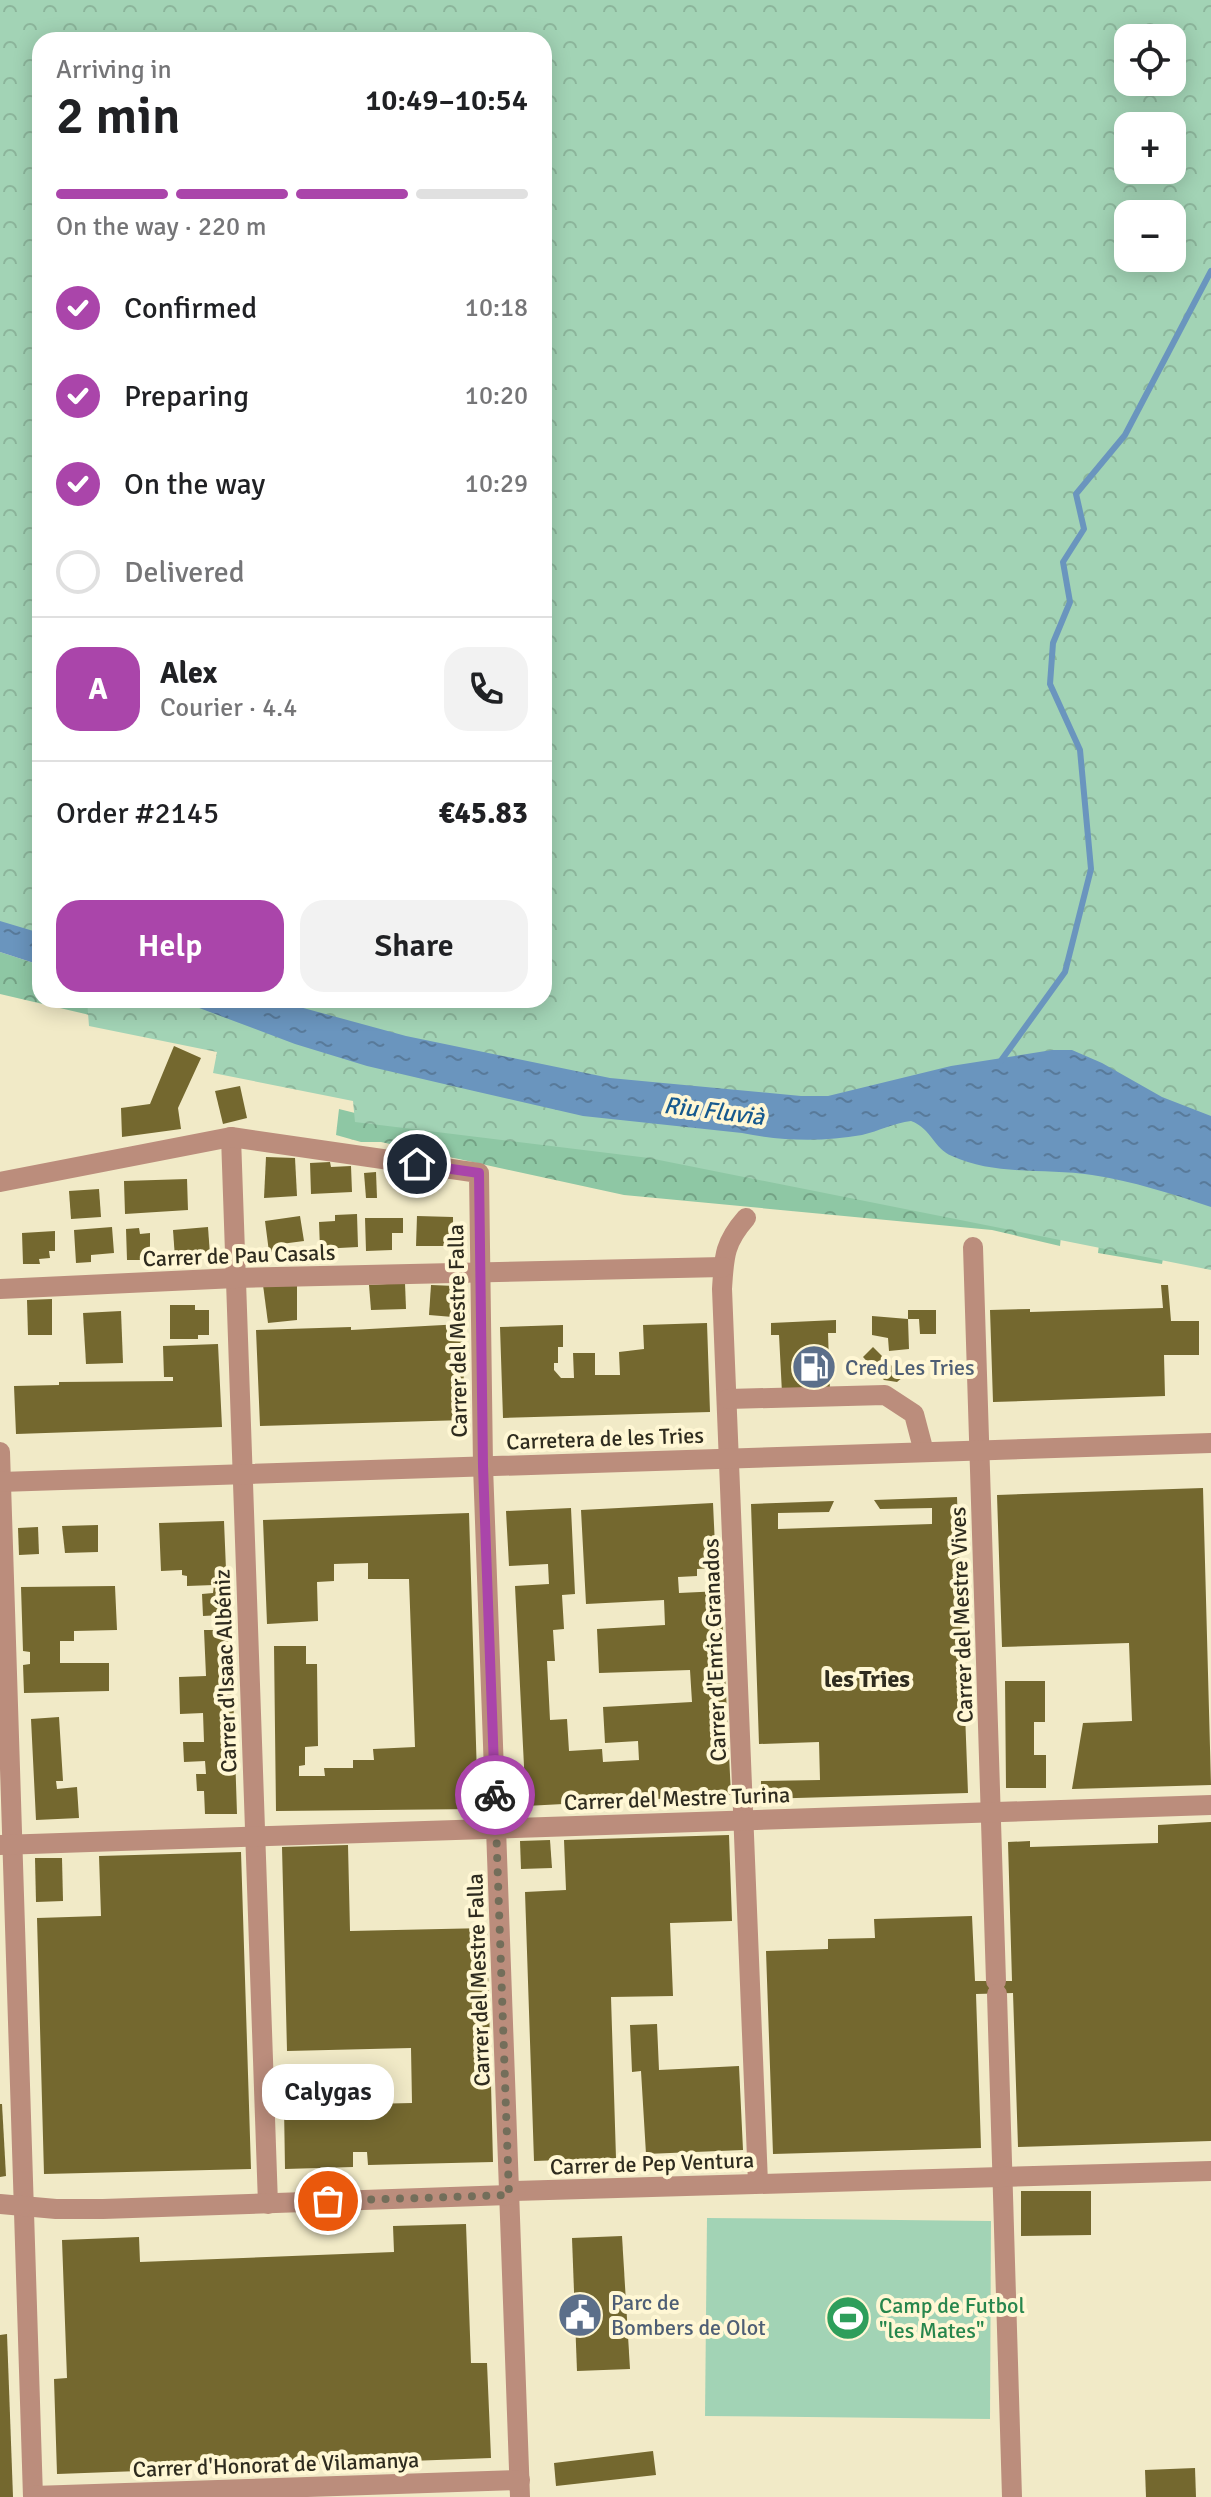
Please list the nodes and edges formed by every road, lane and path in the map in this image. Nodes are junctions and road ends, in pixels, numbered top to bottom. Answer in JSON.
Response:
{"nodes":[{"id":1,"x":231,"y":1137,"type":"junction"},
{"id":2,"x":0,"y":1182,"type":"edge"},
{"id":3,"x":746,"y":1218,"type":"dead end"},
{"id":4,"x":973,"y":1247,"type":"dead end"},
{"id":5,"x":723,"y":1267,"type":"junction"},
{"id":6,"x":481,"y":1272,"type":"junction"},
{"id":7,"x":236,"y":1278,"type":"junction"},
{"id":8,"x":0,"y":1289,"type":"edge"},
{"id":9,"x":728,"y":1399,"type":"junction"},
{"id":10,"x":1211,"y":1443,"type":"edge"},
{"id":11,"x":980,"y":1451,"type":"junction"},
{"id":12,"x":0,"y":1452,"type":"edge"},
{"id":13,"x":924,"y":1452,"type":"junction"},
{"id":14,"x":731,"y":1459,"type":"junction"},
{"id":15,"x":483,"y":1466,"type":"junction"},
{"id":16,"x":243,"y":1474,"type":"junction"},
{"id":17,"x":0,"y":1482,"type":"edge"},
{"id":18,"x":1211,"y":1805,"type":"edge"},
{"id":19,"x":992,"y":1812,"type":"junction"},
{"id":20,"x":745,"y":1820,"type":"junction"},
{"id":21,"x":496,"y":1828,"type":"junction"},
{"id":22,"x":255,"y":1836,"type":"junction"},
{"id":23,"x":6,"y":1844,"type":"edge"},
{"id":24,"x":1211,"y":2171,"type":"edge"},
{"id":25,"x":1003,"y":2177,"type":"junction"},
{"id":26,"x":758,"y":2183,"type":"junction"},
{"id":27,"x":509,"y":2195,"type":"junction"},
{"id":28,"x":0,"y":2204,"type":"edge"},
{"id":29,"x":268,"y":2204,"type":"junction"},
{"id":30,"x":24,"y":2205,"type":"junction"},
{"id":31,"x":520,"y":2488,"type":"edge"},
{"id":32,"x":33,"y":2497,"type":"edge"},
{"id":33,"x":1012,"y":2497,"type":"edge"}],
"edges":[{"from":1,"to":2,"type":"street"},
{"from":1,"to":6,"type":"street","name":"Carrer del Mestre Falla"},
{"from":1,"to":7,"type":"street","name":"Carrer d'Isaac Albéniz"},
{"from":3,"to":5,"type":"street","name":"Carrer d'Enric Granados"},
{"from":4,"to":11,"type":"street","name":"Carrer del Mestre Vives"},
{"from":5,"to":6,"type":"street","name":"Carrer de Pau Casals"},
{"from":5,"to":9,"type":"street","name":"Carrer d'Enric Granados"},
{"from":6,"to":7,"type":"street","name":"Carrer de Pau Casals"},
{"from":6,"to":15,"type":"street","name":"Carrer del Mestre Falla"},
{"from":7,"to":8,"type":"street","name":"Carrer de Pau Casals"},
{"from":7,"to":16,"type":"street","name":"Carrer d'Isaac Albéniz"},
{"from":9,"to":13,"type":"street"},
{"from":9,"to":14,"type":"street","name":"Carrer d'Enric Granados"},
{"from":10,"to":11,"type":"street","name":"Carretera de les Tries"},
{"from":11,"to":13,"type":"street","name":"Carretera de les Tries"},
{"from":11,"to":19,"type":"street","name":"Carrer del Mestre Vives"},
{"from":12,"to":17,"type":"street"},
{"from":13,"to":14,"type":"street","name":"Carretera de les Tries"},
{"from":14,"to":15,"type":"street","name":"Carretera de les Tries"},
{"from":14,"to":20,"type":"street","name":"Carrer d'Enric Granados"},
{"from":15,"to":16,"type":"street","name":"Carretera de les Tries"},
{"from":15,"to":21,"type":"street","name":"Carrer del Mestre Falla"},
{"from":16,"to":17,"type":"street","name":"Carretera de les Tries"},
{"from":16,"to":22,"type":"street","name":"Carrer d'Isaac Albéniz"},
{"from":17,"to":23,"type":"street"},
{"from":18,"to":19,"type":"street","name":"Carrer del Mestre Turina"},
{"from":19,"to":20,"type":"street","name":"Carrer del Mestre Turina"},
{"from":19,"to":25,"type":"street","name":"Carrer del Mestre Vives"},
{"from":20,"to":21,"type":"street","name":"Carrer del Mestre Turina"},
{"from":20,"to":26,"type":"street","name":"Carrer d'Enric Granados"},
{"from":21,"to":22,"type":"street","name":"Carrer del Mestre Turina"},
{"from":21,"to":27,"type":"street","name":"Carrer del Mestre Falla"},
{"from":22,"to":23,"type":"street","name":"Carrer del Mestre Turina"},
{"from":22,"to":29,"type":"street","name":"Carrer d'Isaac Albéniz"},
{"from":23,"to":30,"type":"street"},
{"from":24,"to":25,"type":"street","name":"Carrer de Pep Ventura"},
{"from":25,"to":26,"type":"street","name":"Carrer de Pep Ventura"},
{"from":25,"to":33,"type":"street","name":"Carrer del Mestre Vives"},
{"from":26,"to":27,"type":"street","name":"Carrer de Pep Ventura"},
{"from":27,"to":29,"type":"street","name":"Carrer de Pep Ventura"},
{"from":27,"to":31,"type":"street","name":"Carrer del Mestre Falla"},
{"from":28,"to":30,"type":"street","name":"Carrer de Pep Ventura"},
{"from":29,"to":30,"type":"street","name":"Carrer de Pep Ventura"},
{"from":30,"to":32,"type":"street"},
{"from":31,"to":32,"type":"street","name":"Carrer d'Honorat de Vilamanya"}]}
